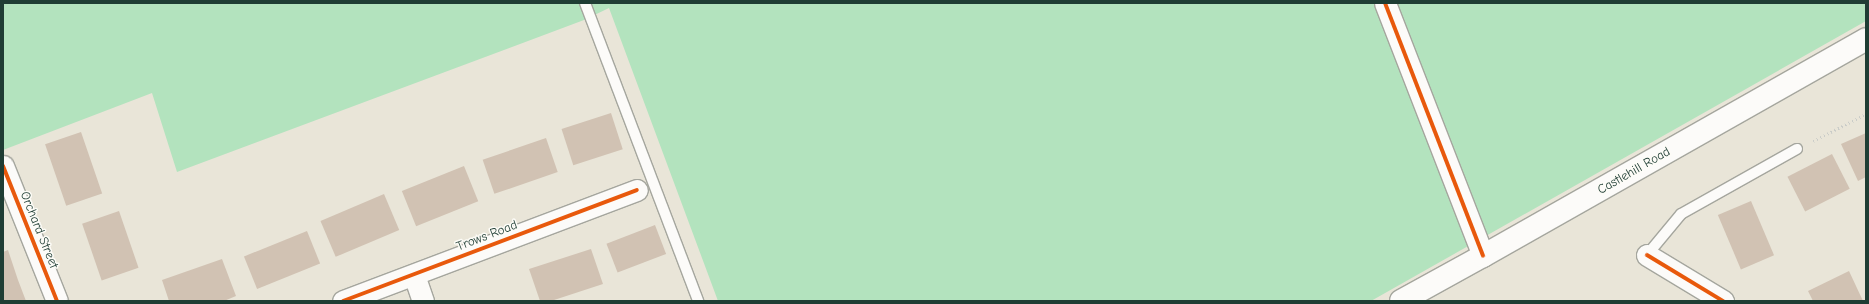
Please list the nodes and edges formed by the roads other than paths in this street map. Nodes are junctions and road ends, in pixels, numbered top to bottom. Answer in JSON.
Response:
{"nodes":[{"id":1,"x":585,"y":3,"type":"edge"},
{"id":2,"x":1385,"y":3,"type":"edge"},
{"id":3,"x":1866,"y":39,"type":"edge"},
{"id":4,"x":1797,"y":149,"type":"road end"},
{"id":5,"x":3,"y":166,"type":"edge"},
{"id":6,"x":637,"y":190,"type":"dead end"},
{"id":7,"x":1647,"y":255,"type":"joint"},
{"id":8,"x":1484,"y":256,"type":"junction"},
{"id":9,"x":414,"y":274,"type":"junction"},
{"id":10,"x":57,"y":301,"type":"edge"},
{"id":11,"x":343,"y":301,"type":"edge"},
{"id":12,"x":423,"y":301,"type":"edge"},
{"id":13,"x":698,"y":301,"type":"edge"},
{"id":14,"x":1401,"y":301,"type":"edge"},
{"id":15,"x":1723,"y":301,"type":"edge"}],
"edges":[{"from":1,"to":13,"type":"lane"},
{"from":2,"to":8,"type":"street"},
{"from":3,"to":8,"type":"main road","name":"Castlehill Road"},
{"from":4,"to":7,"type":"lane"},
{"from":5,"to":10,"type":"street","name":"Orchard Street"},
{"from":6,"to":9,"type":"street","name":"Trows Road"},
{"from":7,"to":15,"type":"street"},
{"from":8,"to":14,"type":"main road","name":"Castlehill Road"},
{"from":9,"to":11,"type":"street","name":"Trows Road"},
{"from":9,"to":12,"type":"street"}]}
